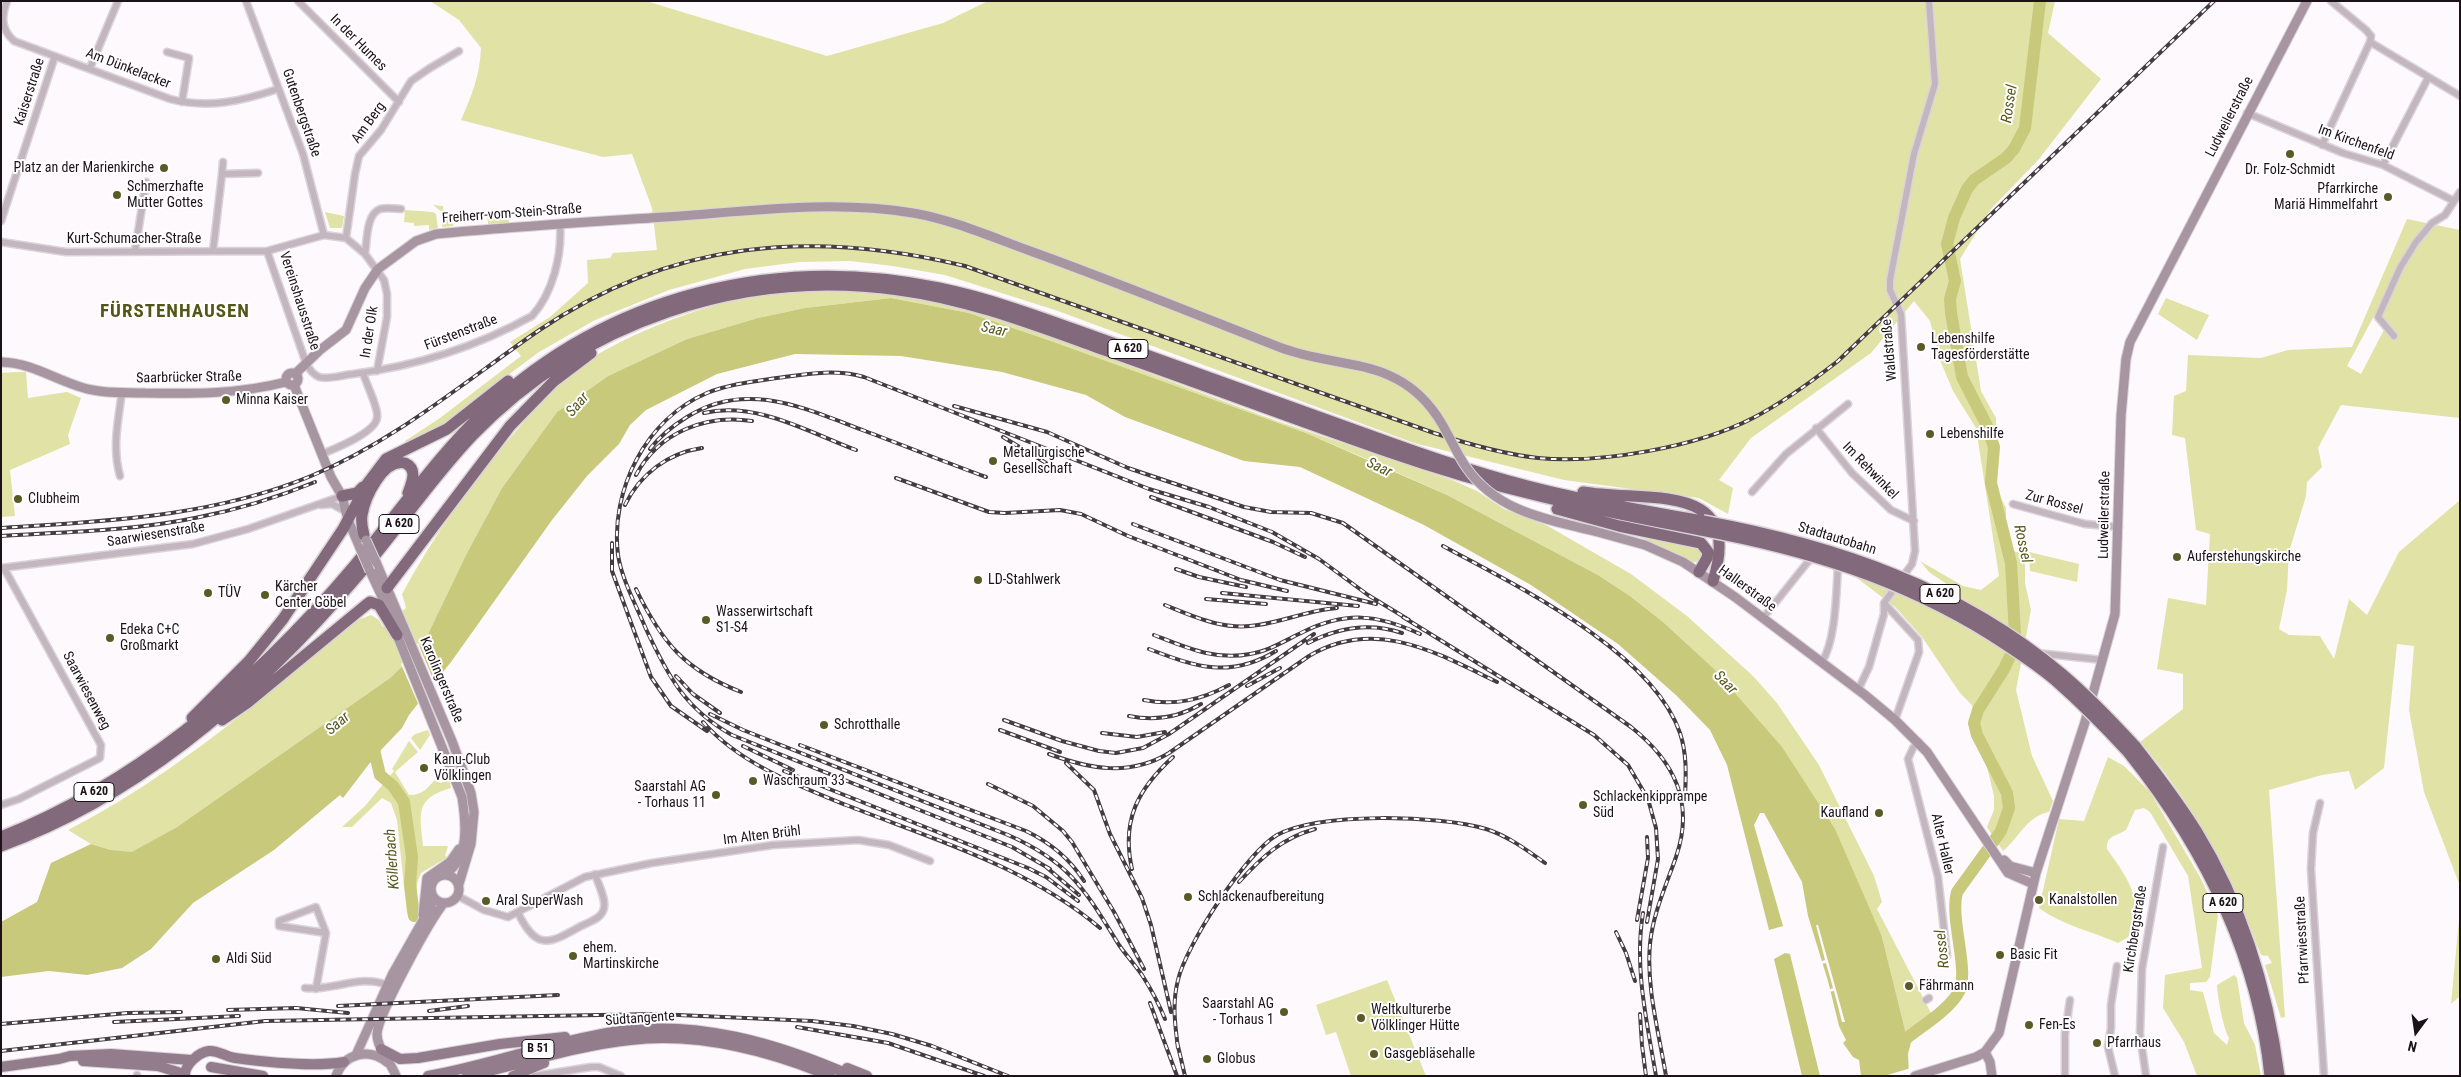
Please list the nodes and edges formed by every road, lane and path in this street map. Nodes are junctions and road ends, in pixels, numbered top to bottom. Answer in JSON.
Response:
{"nodes":[{"id":1,"x":7,"y":1,"type":"edge"},
{"id":2,"x":118,"y":1,"type":"edge"},
{"id":3,"x":246,"y":1,"type":"edge"},
{"id":4,"x":298,"y":1,"type":"edge"},
{"id":5,"x":1929,"y":1,"type":"edge"},
{"id":6,"x":2306,"y":1,"type":"edge"},
{"id":7,"x":2331,"y":1,"type":"edge"},
{"id":8,"x":2370,"y":42,"type":"junction"},
{"id":9,"x":459,"y":51,"type":"dead end"},
{"id":10,"x":167,"y":52,"type":"dead end"},
{"id":11,"x":55,"y":56,"type":"junction"},
{"id":12,"x":90,"y":68,"type":"junction"},
{"id":13,"x":2428,"y":78,"type":"junction"},
{"id":14,"x":278,"y":89,"type":"junction"},
{"id":15,"x":2460,"y":96,"type":"edge"},
{"id":16,"x":182,"y":102,"type":"junction"},
{"id":17,"x":399,"y":102,"type":"junction"},
{"id":18,"x":2247,"y":114,"type":"junction"},
{"id":19,"x":2322,"y":145,"type":"junction"},
{"id":20,"x":223,"y":162,"type":"dead end"},
{"id":21,"x":2383,"y":165,"type":"junction"},
{"id":22,"x":258,"y":173,"type":"dead end"},
{"id":23,"x":222,"y":174,"type":"junction"},
{"id":24,"x":146,"y":182,"type":"dead end"},
{"id":25,"x":2460,"y":192,"type":"edge"},
{"id":26,"x":2454,"y":201,"type":"junction"},
{"id":27,"x":401,"y":209,"type":"dead end"},
{"id":28,"x":1,"y":222,"type":"edge"},
{"id":29,"x":560,"y":225,"type":"junction"},
{"id":30,"x":324,"y":235,"type":"junction"},
{"id":31,"x":346,"y":238,"type":"junction"},
{"id":32,"x":1,"y":242,"type":"edge"},
{"id":33,"x":135,"y":251,"type":"junction"},
{"id":34,"x":212,"y":251,"type":"junction"},
{"id":35,"x":268,"y":251,"type":"junction"},
{"id":36,"x":365,"y":254,"type":"junction"},
{"id":37,"x":378,"y":269,"type":"junction"},
{"id":38,"x":812,"y":281,"type":"junction"},
{"id":39,"x":648,"y":319,"type":"junction"},
{"id":40,"x":2394,"y":336,"type":"dead end"},
{"id":41,"x":560,"y":353,"type":"junction"},
{"id":42,"x":1,"y":362,"type":"edge"},
{"id":43,"x":306,"y":363,"type":"junction"},
{"id":44,"x":377,"y":371,"type":"junction"},
{"id":45,"x":362,"y":373,"type":"junction"},
{"id":46,"x":290,"y":383,"type":"junction"},
{"id":47,"x":122,"y":392,"type":"junction"},
{"id":48,"x":1848,"y":404,"type":"dead end"},
{"id":49,"x":1438,"y":416,"type":"joint"},
{"id":50,"x":1816,"y":428,"type":"junction"},
{"id":51,"x":322,"y":454,"type":"junction"},
{"id":52,"x":1436,"y":463,"type":"junction"},
{"id":53,"x":120,"y":476,"type":"dead end"},
{"id":54,"x":1496,"y":482,"type":"junction"},
{"id":55,"x":367,"y":484,"type":"junction"},
{"id":56,"x":1752,"y":492,"type":"dead end"},
{"id":57,"x":342,"y":496,"type":"junction"},
{"id":58,"x":2012,"y":504,"type":"dead end"},
{"id":59,"x":402,"y":505,"type":"junction"},
{"id":60,"x":310,"y":507,"type":"junction"},
{"id":61,"x":349,"y":513,"type":"junction"},
{"id":62,"x":1914,"y":521,"type":"junction"},
{"id":63,"x":2119,"y":527,"type":"junction"},
{"id":64,"x":365,"y":537,"type":"junction"},
{"id":65,"x":2,"y":568,"type":"edge"},
{"id":66,"x":1699,"y":572,"type":"junction"},
{"id":67,"x":1713,"y":581,"type":"junction"},
{"id":68,"x":387,"y":588,"type":"junction"},
{"id":69,"x":1884,"y":603,"type":"junction"},
{"id":70,"x":392,"y":615,"type":"junction"},
{"id":71,"x":1763,"y":618,"type":"junction"},
{"id":72,"x":397,"y":635,"type":"joint"},
{"id":73,"x":2026,"y":652,"type":"dead end"},
{"id":74,"x":2103,"y":660,"type":"junction"},
{"id":75,"x":1822,"y":662,"type":"junction"},
{"id":76,"x":1858,"y":690,"type":"junction"},
{"id":77,"x":1895,"y":720,"type":"junction"},
{"id":78,"x":1919,"y":742,"type":"junction"},
{"id":79,"x":2132,"y":749,"type":"junction"},
{"id":80,"x":168,"y":755,"type":"junction"},
{"id":81,"x":145,"y":761,"type":"junction"},
{"id":82,"x":2320,"y":803,"type":"dead end"},
{"id":83,"x":1,"y":805,"type":"edge"},
{"id":84,"x":1,"y":837,"type":"edge"},
{"id":85,"x":463,"y":842,"type":"junction"},
{"id":86,"x":1,"y":846,"type":"edge"},
{"id":87,"x":2163,"y":847,"type":"dead end"},
{"id":88,"x":1998,"y":856,"type":"junction"},
{"id":89,"x":930,"y":861,"type":"dead end"},
{"id":90,"x":2036,"y":872,"type":"junction"},
{"id":91,"x":445,"y":874,"type":"junction"},
{"id":92,"x":596,"y":874,"type":"junction"},
{"id":93,"x":459,"y":884,"type":"junction"},
{"id":94,"x":2033,"y":884,"type":"junction"},
{"id":95,"x":458,"y":896,"type":"junction"},
{"id":96,"x":434,"y":898,"type":"junction"},
{"id":97,"x":444,"y":903,"type":"junction"},
{"id":98,"x":518,"y":914,"type":"junction"},
{"id":99,"x":424,"y":920,"type":"junction"},
{"id":100,"x":326,"y":933,"type":"junction"},
{"id":101,"x":1947,"y":956,"type":"dead end"},
{"id":102,"x":2117,"y":966,"type":"dead end"},
{"id":103,"x":387,"y":985,"type":"junction"},
{"id":104,"x":306,"y":988,"type":"dead end"},
{"id":105,"x":316,"y":989,"type":"junction"},
{"id":106,"x":2070,"y":1000,"type":"dead end"},
{"id":107,"x":646,"y":1034,"type":"junction"},
{"id":108,"x":589,"y":1037,"type":"junction"},
{"id":109,"x":381,"y":1049,"type":"junction"},
{"id":110,"x":578,"y":1049,"type":"junction"},
{"id":111,"x":1985,"y":1052,"type":"junction"},
{"id":112,"x":356,"y":1055,"type":"junction"},
{"id":113,"x":59,"y":1059,"type":"junction"},
{"id":114,"x":194,"y":1060,"type":"junction"},
{"id":115,"x":816,"y":1060,"type":"junction"},
{"id":116,"x":344,"y":1062,"type":"junction"},
{"id":117,"x":1,"y":1067,"type":"edge"},
{"id":118,"x":211,"y":1071,"type":"edge"},
{"id":119,"x":394,"y":1072,"type":"edge"},
{"id":120,"x":184,"y":1075,"type":"edge"},
{"id":121,"x":432,"y":1075,"type":"edge"},
{"id":122,"x":536,"y":1075,"type":"edge"},
{"id":123,"x":1918,"y":1075,"type":"edge"},
{"id":124,"x":263,"y":1076,"type":"edge"},
{"id":125,"x":336,"y":1076,"type":"edge"},
{"id":126,"x":428,"y":1076,"type":"edge"},
{"id":127,"x":468,"y":1076,"type":"edge"},
{"id":128,"x":513,"y":1076,"type":"edge"},
{"id":129,"x":621,"y":1076,"type":"edge"},
{"id":130,"x":830,"y":1076,"type":"edge"},
{"id":131,"x":852,"y":1076,"type":"edge"},
{"id":132,"x":867,"y":1076,"type":"edge"},
{"id":133,"x":1992,"y":1076,"type":"edge"},
{"id":134,"x":2065,"y":1076,"type":"edge"},
{"id":135,"x":2115,"y":1076,"type":"edge"},
{"id":136,"x":2146,"y":1076,"type":"edge"},
{"id":137,"x":2270,"y":1076,"type":"edge"},
{"id":138,"x":2279,"y":1076,"type":"edge"},
{"id":139,"x":2324,"y":1076,"type":"edge"}],
"edges":[{"from":1,"to":11,"type":"street","name":"Am Dünkelacker"},
{"from":2,"to":12,"type":"street"},
{"from":3,"to":14,"type":"street","name":"Gutenbergstraße"},
{"from":4,"to":17,"type":"street","name":"In der Humes"},
{"from":5,"to":62,"type":"street","name":"Waldstraße"},
{"from":6,"to":18,"type":"main road","name":"Ludweilerstraße"},
{"from":7,"to":8,"type":"street"},
{"from":8,"to":13,"type":"street"},
{"from":8,"to":19,"type":"street"},
{"from":9,"to":17,"type":"street","name":"Am Berg"},
{"from":10,"to":16,"type":"street"},
{"from":11,"to":12,"type":"street","name":"Am Dünkelacker"},
{"from":11,"to":28,"type":"street","name":"Kaiserstraße"},
{"from":12,"to":16,"type":"street","name":"Am Dünkelacker"},
{"from":13,"to":15,"type":"street"},
{"from":13,"to":21,"type":"street"},
{"from":14,"to":16,"type":"street","name":"Am Dünkelacker"},
{"from":14,"to":30,"type":"street","name":"Gutenbergstraße"},
{"from":17,"to":31,"type":"street","name":"Am Berg"},
{"from":18,"to":19,"type":"street","name":"Im Kirchenfeld"},
{"from":18,"to":63,"type":"main road","name":"Ludweilerstraße"},
{"from":19,"to":21,"type":"street","name":"Im Kirchenfeld"},
{"from":20,"to":23,"type":"street"},
{"from":21,"to":26,"type":"street","name":"Im Kirchenfeld"},
{"from":22,"to":23,"type":"street"},
{"from":23,"to":34,"type":"street"},
{"from":24,"to":33,"type":"street"},
{"from":25,"to":26,"type":"street"},
{"from":26,"to":40,"type":"street"},
{"from":27,"to":36,"type":"street"},
{"from":29,"to":37,"type":"main road","name":"Freiherr-vom-Stein-Straße"},
{"from":29,"to":44,"type":"street","name":"Fürstenstraße"},
{"from":29,"to":49,"type":"main road","name":"Freiherr-vom-Stein-Straße"},
{"from":30,"to":31,"type":"street","name":"Vereinshausstraße"},
{"from":30,"to":35,"type":"street","name":"Vereinshausstraße"},
{"from":31,"to":36,"type":"street"},
{"from":32,"to":33,"type":"street","name":"Kurt-Schumacher-Straße"},
{"from":33,"to":34,"type":"street","name":"Kurt-Schumacher-Straße"},
{"from":34,"to":35,"type":"street","name":"Kurt-Schumacher-Straße"},
{"from":35,"to":43,"type":"street","name":"Vereinshausstraße"},
{"from":36,"to":37,"type":"street"},
{"from":37,"to":43,"type":"main road","name":"Freiherr-vom-Stein-Straße"},
{"from":37,"to":44,"type":"street","name":"In der Olk"},
{"from":38,"to":39,"type":"highway","number":"A 620"},
{"from":38,"to":41,"type":"highway","number":"A 620"},
{"from":38,"to":52,"type":"highway","number":"A 620"},
{"from":39,"to":68,"type":"highway"},
{"from":39,"to":80,"type":"highway","number":"A 620"},
{"from":41,"to":55,"type":"highway"},
{"from":41,"to":59,"type":"highway","number":"A 620"},
{"from":42,"to":47,"type":"main road","name":"Saarbrücker Straße"},
{"from":43,"to":45,"type":"street","name":"Fürstenstraße"},
{"from":43,"to":46,"type":"main road","name":"Freiherr-vom-Stein-Straße"},
{"from":44,"to":45,"type":"street","name":"Fürstenstraße"},
{"from":45,"to":51,"type":"street","name":"In der Olk"},
{"from":46,"to":47,"type":"main road","name":"Saarbrücker Straße"},
{"from":46,"to":51,"type":"main road","name":"Karolingerstraße"},
{"from":47,"to":53,"type":"street","name":"Saarbrücker Straße"},
{"from":48,"to":50,"type":"street"},
{"from":49,"to":66,"type":"main road","name":"Hallerstraße","bridge":true},
{"from":50,"to":56,"type":"street"},
{"from":50,"to":62,"type":"street","name":"Im Rehwinkel"},
{"from":51,"to":57,"type":"main road","name":"Karolingerstraße"},
{"from":52,"to":54,"type":"highway","number":"A 620"},
{"from":52,"to":54,"type":"highway","name":"Stadtautobahn","number":"A 620"},
{"from":54,"to":66,"type":"highway"},
{"from":54,"to":67,"type":"highway","number":"A 620"},
{"from":54,"to":79,"type":"highway","name":"Stadtautobahn","number":"A 620","bridge":true},
{"from":55,"to":57,"type":"highway"},
{"from":55,"to":61,"type":"highway"},
{"from":57,"to":60,"type":"street","name":"Saarwiesenstraße"},
{"from":57,"to":61,"type":"main road","name":"Karolingerstraße"},
{"from":58,"to":63,"type":"street","name":"Zur Rossel"},
{"from":59,"to":64,"type":"highway"},
{"from":59,"to":81,"type":"highway","number":"A 620"},
{"from":60,"to":61,"type":"street","name":"Saarwiesenstraße"},
{"from":60,"to":65,"type":"street","name":"Saarwiesenstraße"},
{"from":61,"to":64,"type":"main road","name":"Karolingerstraße"},
{"from":61,"to":70,"type":"main road","name":"Karolingerstraße","bridge":true},
{"from":61,"to":81,"type":"highway"},
{"from":62,"to":69,"type":"street","name":"Waldstraße"},
{"from":63,"to":74,"type":"main road","name":"Ludweilerstraße"},
{"from":64,"to":68,"type":"main road","name":"Karolingerstraße","bridge":true},
{"from":65,"to":83,"type":"street","name":"Saarwiesenweg"},
{"from":66,"to":67,"type":"main road","name":"Hallerstraße"},
{"from":67,"to":71,"type":"main road","name":"Hallerstraße"},
{"from":68,"to":70,"type":"main road","name":"Karolingerstraße"},
{"from":69,"to":76,"type":"street","name":"Waldstraße"},
{"from":69,"to":77,"type":"street"},
{"from":70,"to":72,"type":"highway"},
{"from":70,"to":80,"type":"highway"},
{"from":70,"to":93,"type":"main road","name":"Karolingerstraße"},
{"from":71,"to":75,"type":"main road","name":"Hallerstraße"},
{"from":71,"to":75,"type":"street"},
{"from":72,"to":85,"type":"main road","name":"Karolingerstraße"},
{"from":73,"to":74,"type":"street"},
{"from":74,"to":90,"type":"main road","name":"Ludweilerstraße"},
{"from":75,"to":76,"type":"main road","name":"Hallerstraße"},
{"from":76,"to":77,"type":"main road","name":"Hallerstraße"},
{"from":77,"to":78,"type":"main road","name":"Hallerstraße"},
{"from":78,"to":88,"type":"main road","name":"Hallerstraße"},
{"from":78,"to":101,"type":"street","name":"Alter Haller"},
{"from":79,"to":137,"type":"highway","number":"A 620"},
{"from":79,"to":138,"type":"highway","number":"A 620"},
{"from":80,"to":86,"type":"highway","number":"A 620"},
{"from":81,"to":84,"type":"highway","number":"A 620"},
{"from":82,"to":139,"type":"street","name":"Pfarrwiesstraße"},
{"from":85,"to":91,"type":"main road","name":"Karolingerstraße"},
{"from":85,"to":99,"type":"main road"},
{"from":87,"to":136,"type":"street","name":"Kirchbergstraße"},
{"from":88,"to":90,"type":"main road","name":"Hallerstraße"},
{"from":88,"to":94,"type":"main road","name":"Hallerstraße"},
{"from":89,"to":92,"type":"street","name":"Im Alten Brühl"},
{"from":90,"to":94,"type":"main road","name":"Ludweilerstraße"},
{"from":91,"to":93,"type":"main road"},
{"from":91,"to":96,"type":"main road"},
{"from":92,"to":98,"type":"street","name":"Im Alten Brühl"},
{"from":92,"to":98,"type":"street"},
{"from":93,"to":95,"type":"main road"},
{"from":94,"to":111,"type":"main road","name":"Ludweilerstraße"},
{"from":95,"to":97,"type":"main road"},
{"from":95,"to":98,"type":"street"},
{"from":96,"to":97,"type":"main road"},
{"from":96,"to":99,"type":"main road"},
{"from":97,"to":109,"type":"main road"},
{"from":99,"to":103,"type":"main road"},
{"from":100,"to":100,"type":"street"},
{"from":100,"to":105,"type":"street"},
{"from":102,"to":135,"type":"street","name":"Kirchbergstraße"},
{"from":103,"to":105,"type":"street"},
{"from":103,"to":112,"type":"main road"},
{"from":104,"to":105,"type":"street"},
{"from":106,"to":134,"type":"street"},
{"from":107,"to":108,"type":"main road","name":"Südtangente","number":"B 51"},
{"from":107,"to":110,"type":"main road","name":"Südtangente","number":"B 51"},
{"from":107,"to":115,"type":"main road","name":"Südtangente","number":"B 51"},
{"from":107,"to":130,"type":"main road","name":"Südtangente","number":"B 51"},
{"from":108,"to":109,"type":"main road"},
{"from":108,"to":121,"type":"main road","name":"Südtangente","number":"B 51"},
{"from":109,"to":119,"type":"main road"},
{"from":110,"to":127,"type":"main road","name":"Südtangente","number":"B 51"},
{"from":110,"to":128,"type":"main road"},
{"from":111,"to":123,"type":"main road"},
{"from":111,"to":133,"type":"main road"},
{"from":112,"to":116,"type":"main road"},
{"from":112,"to":119,"type":"main road"},
{"from":113,"to":114,"type":"main road"},
{"from":113,"to":117,"type":"main road"},
{"from":113,"to":120,"type":"main road"},
{"from":114,"to":116,"type":"main road"},
{"from":114,"to":118,"type":"main road"},
{"from":114,"to":120,"type":"main road"},
{"from":115,"to":131,"type":"main road","name":"Südtangente","number":"B 51"},
{"from":115,"to":132,"type":"main road"},
{"from":116,"to":125,"type":"main road"},
{"from":118,"to":124,"type":"main road"},
{"from":121,"to":126,"type":"main road","name":"Südtangente"},
{"from":122,"to":129,"type":"street"}]}
